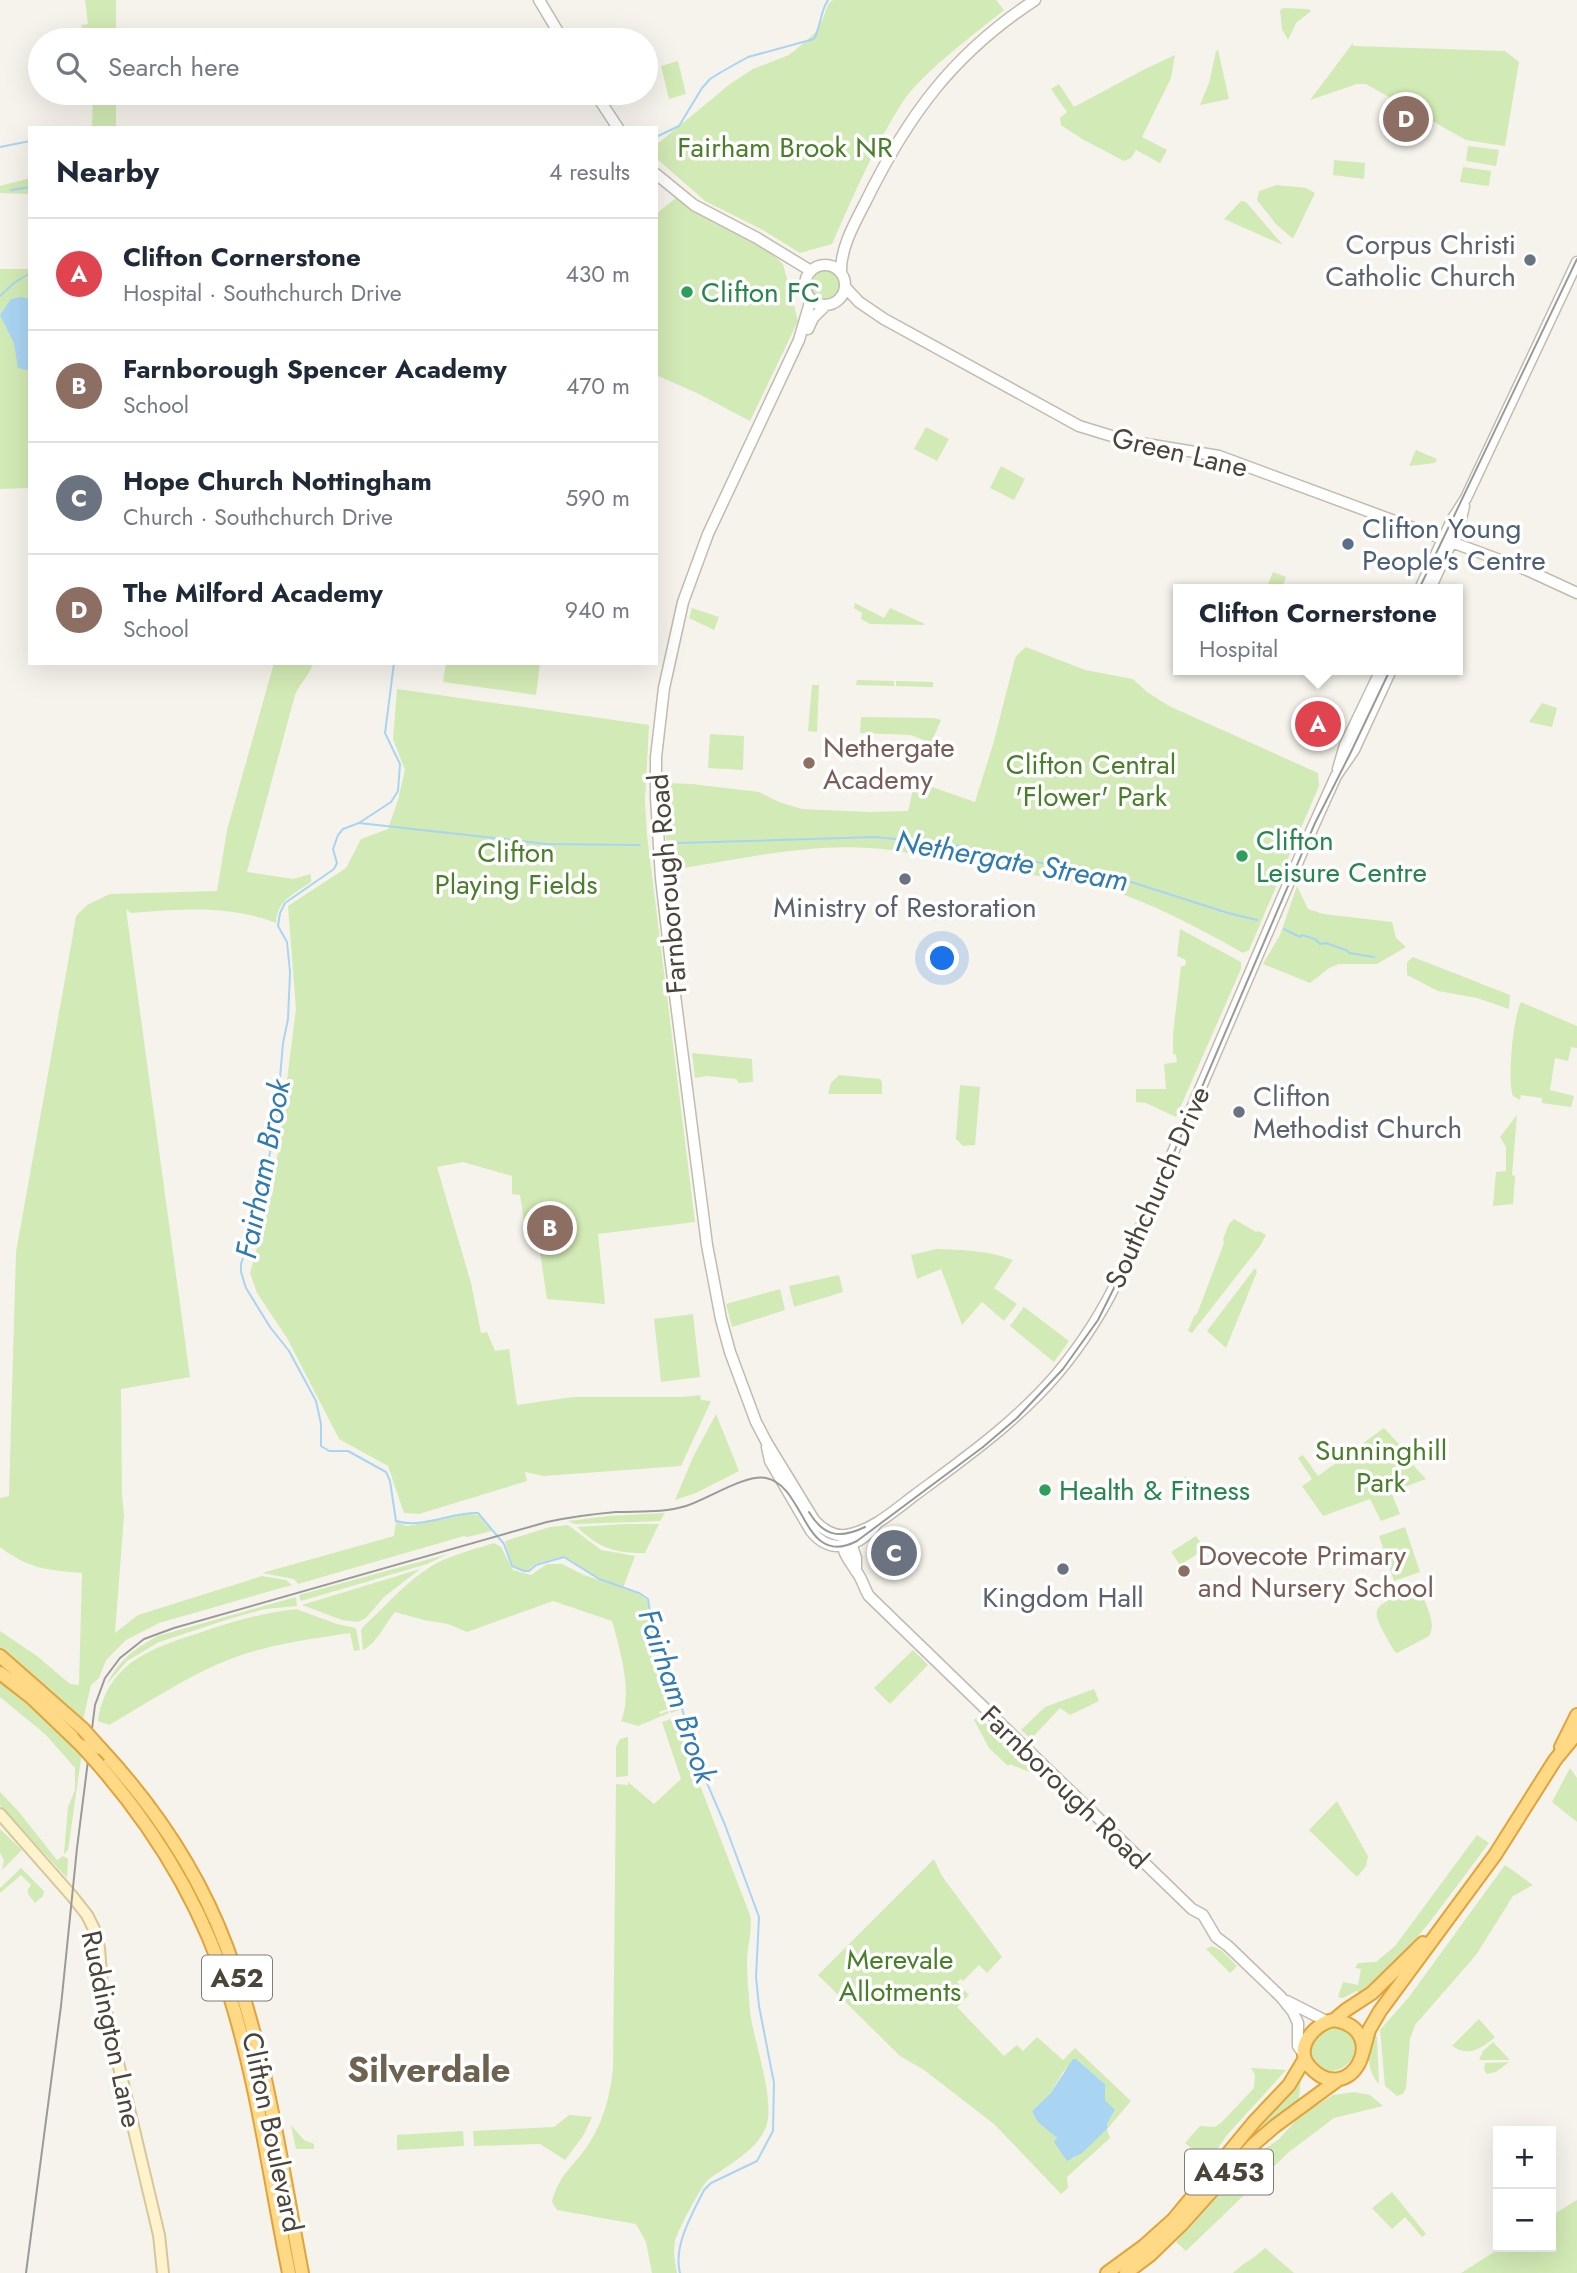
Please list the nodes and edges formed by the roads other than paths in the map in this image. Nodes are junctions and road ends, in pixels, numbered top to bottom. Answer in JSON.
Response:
{"nodes":[{"id":1,"x":539,"y":0,"type":"edge"},
{"id":2,"x":1035,"y":0,"type":"edge"},
{"id":3,"x":556,"y":28,"type":"edge"},
{"id":4,"x":603,"y":105,"type":"edge"},
{"id":5,"x":617,"y":126,"type":"edge"},
{"id":6,"x":658,"y":176,"type":"edge"},
{"id":7,"x":851,"y":232,"type":"junction"},
{"id":8,"x":788,"y":257,"type":"junction"},
{"id":9,"x":1577,"y":261,"type":"edge"},
{"id":10,"x":826,"y":266,"type":"junction"},
{"id":11,"x":811,"y":271,"type":"junction"},
{"id":12,"x":841,"y":273,"type":"junction"},
{"id":13,"x":806,"y":282,"type":"junction"},
{"id":14,"x":845,"y":286,"type":"junction"},
{"id":15,"x":811,"y":299,"type":"junction"},
{"id":16,"x":839,"y":300,"type":"junction"},
{"id":17,"x":825,"y":305,"type":"junction"},
{"id":18,"x":874,"y":313,"type":"junction"},
{"id":19,"x":799,"y":340,"type":"junction"},
{"id":20,"x":1448,"y":540,"type":"junction"},
{"id":21,"x":1423,"y":584,"type":"edge"},
{"id":22,"x":1432,"y":584,"type":"edge"},
{"id":23,"x":1577,"y":593,"type":"edge"},
{"id":24,"x":1379,"y":675,"type":"edge"},
{"id":25,"x":1389,"y":675,"type":"edge"},
{"id":26,"x":1336,"y":776,"type":"junction"},
{"id":27,"x":767,"y":1443,"type":"junction"},
{"id":28,"x":877,"y":1522,"type":"junction"},
{"id":29,"x":845,"y":1535,"type":"junction"},
{"id":30,"x":848,"y":1546,"type":"junction"},
{"id":31,"x":0,"y":1656,"type":"edge"},
{"id":32,"x":0,"y":1673,"type":"edge"},
{"id":33,"x":1577,"y":1715,"type":"edge"},
{"id":34,"x":1577,"y":1734,"type":"edge"},
{"id":35,"x":1555,"y":1760,"type":"junction"},
{"id":36,"x":0,"y":1814,"type":"edge"},
{"id":37,"x":1448,"y":1918,"type":"junction"},
{"id":38,"x":1281,"y":1997,"type":"junction"},
{"id":39,"x":1330,"y":2021,"type":"junction"},
{"id":40,"x":1363,"y":2052,"type":"junction"},
{"id":41,"x":1304,"y":2057,"type":"junction"},
{"id":42,"x":1339,"y":2079,"type":"junction"},
{"id":43,"x":163,"y":2273,"type":"edge"},
{"id":44,"x":289,"y":2273,"type":"edge"},
{"id":45,"x":302,"y":2273,"type":"edge"},
{"id":46,"x":1107,"y":2273,"type":"edge"},
{"id":47,"x":1126,"y":2273,"type":"edge"}],
"edges":[{"from":1,"to":3,"type":"street"},
{"from":2,"to":7,"type":"street"},
{"from":4,"to":5,"type":"street"},
{"from":6,"to":8,"type":"street"},
{"from":7,"to":10,"type":"street"},
{"from":7,"to":12,"type":"street"},
{"from":8,"to":11,"type":"street"},
{"from":8,"to":13,"type":"street"},
{"from":9,"to":20,"type":"street"},
{"from":10,"to":11,"type":"street"},
{"from":10,"to":12,"type":"street"},
{"from":11,"to":13,"type":"street"},
{"from":12,"to":14,"type":"street"},
{"from":13,"to":15,"type":"street"},
{"from":14,"to":16,"type":"street"},
{"from":14,"to":18,"type":"street","name":"Green Lane"},
{"from":15,"to":17,"type":"street"},
{"from":15,"to":19,"type":"street","name":"Farnborough Road"},
{"from":16,"to":17,"type":"street"},
{"from":16,"to":18,"type":"street","name":"Green Lane"},
{"from":17,"to":19,"type":"street","name":"Farnborough Road"},
{"from":18,"to":20,"type":"street","name":"Green Lane"},
{"from":19,"to":27,"type":"street","name":"Farnborough Road"},
{"from":20,"to":21,"type":"street"},
{"from":20,"to":22,"type":"street"},
{"from":20,"to":23,"type":"street","name":"Green Lane"},
{"from":24,"to":26,"type":"street","name":"Southchurch Drive"},
{"from":25,"to":26,"type":"street","name":"Southchurch Drive"},
{"from":26,"to":28,"type":"street","name":"Southchurch Drive"},
{"from":27,"to":29,"type":"street","name":"Farnborough Road"},
{"from":27,"to":30,"type":"street","name":"Farnborough Road"},
{"from":28,"to":29,"type":"street","name":"Southchurch Drive"},
{"from":28,"to":30,"type":"street","name":"Southchurch Drive"},
{"from":29,"to":30,"type":"street"},
{"from":30,"to":38,"type":"street","name":"Farnborough Road"},
{"from":31,"to":45,"type":"highway","name":"Clifton Boulevard","number":"A52","bridge":true},
{"from":32,"to":44,"type":"highway","name":"Clifton Boulevard","number":"A52","bridge":true},
{"from":33,"to":35,"type":"highway"},
{"from":34,"to":35,"type":"highway"},
{"from":35,"to":37,"type":"highway"},
{"from":36,"to":43,"type":"main road","name":"Ruddington Lane"},
{"from":37,"to":39,"type":"highway"},
{"from":37,"to":40,"type":"highway"},
{"from":38,"to":39,"type":"street","name":"Farnborough Road"},
{"from":38,"to":41,"type":"street","name":"Farnborough Road"},
{"from":39,"to":40,"type":"highway"},
{"from":39,"to":41,"type":"highway"},
{"from":40,"to":42,"type":"highway"},
{"from":41,"to":42,"type":"highway"},
{"from":41,"to":46,"type":"highway","number":"A453"},
{"from":42,"to":47,"type":"highway","number":"A453"}]}
